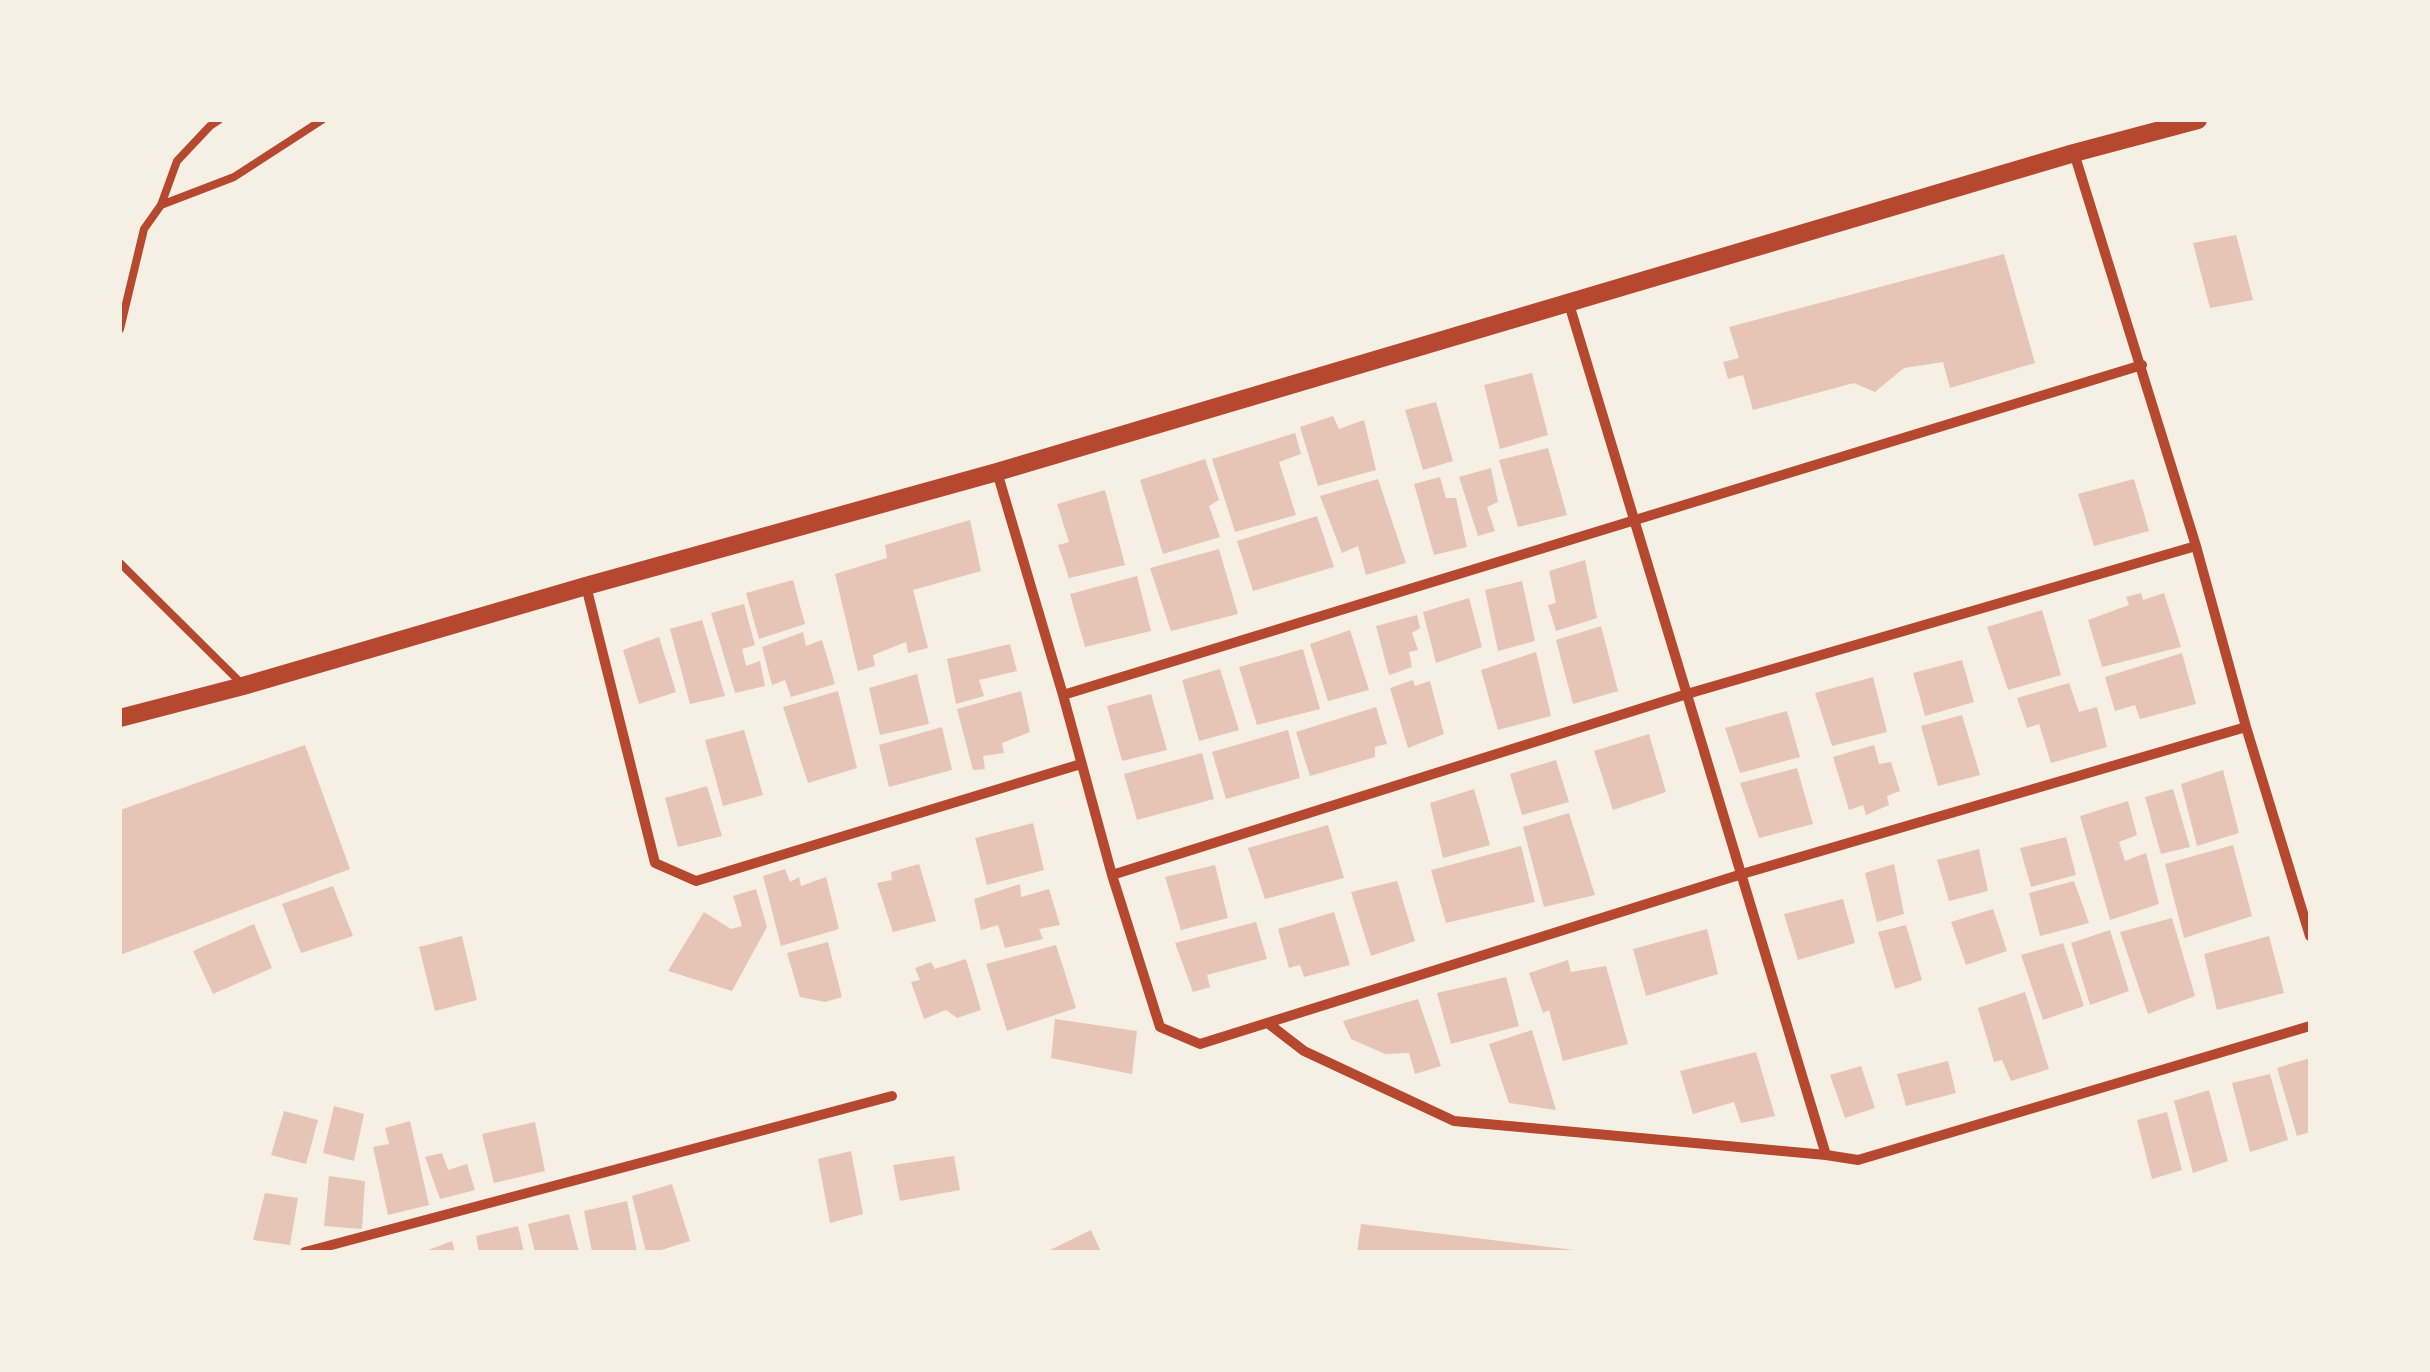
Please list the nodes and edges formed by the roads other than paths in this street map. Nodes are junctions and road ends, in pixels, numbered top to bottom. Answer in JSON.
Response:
{"nodes":[{"id":1,"x":219,"y":120,"type":"edge"},
{"id":2,"x":322,"y":120,"type":"edge"},
{"id":3,"x":2198,"y":120,"type":"edge"},
{"id":4,"x":2074,"y":153,"type":"junction"},
{"id":5,"x":161,"y":205,"type":"junction"},
{"id":6,"x":1570,"y":304,"type":"junction"},
{"id":7,"x":120,"y":329,"type":"edge"},
{"id":8,"x":2142,"y":365,"type":"junction"},
{"id":9,"x":997,"y":472,"type":"junction"},
{"id":10,"x":1634,"y":521,"type":"junction"},
{"id":11,"x":2196,"y":546,"type":"junction"},
{"id":12,"x":120,"y":563,"type":"edge"},
{"id":13,"x":586,"y":586,"type":"junction"},
{"id":14,"x":243,"y":686,"type":"junction"},
{"id":15,"x":1687,"y":694,"type":"junction"},
{"id":16,"x":1063,"y":695,"type":"junction"},
{"id":17,"x":120,"y":718,"type":"edge"},
{"id":18,"x":2246,"y":727,"type":"junction"},
{"id":19,"x":1081,"y":764,"type":"junction"},
{"id":20,"x":1742,"y":874,"type":"junction"},
{"id":21,"x":1112,"y":875,"type":"junction"},
{"id":22,"x":2310,"y":936,"type":"edge"},
{"id":23,"x":1269,"y":1024,"type":"junction"},
{"id":24,"x":2310,"y":1026,"type":"edge"},
{"id":25,"x":892,"y":1096,"type":"dead end"},
{"id":26,"x":1826,"y":1155,"type":"junction"},
{"id":27,"x":305,"y":1252,"type":"edge"}],
"edges":[{"from":1,"to":5,"type":"lane"},
{"from":2,"to":5,"type":"lane"},
{"from":3,"to":4,"type":"street"},
{"from":4,"to":6,"type":"street"},
{"from":4,"to":8,"type":"street"},
{"from":5,"to":7,"type":"lane"},
{"from":6,"to":9,"type":"street"},
{"from":6,"to":10,"type":"street"},
{"from":8,"to":10,"type":"street"},
{"from":8,"to":11,"type":"street"},
{"from":9,"to":13,"type":"street"},
{"from":9,"to":16,"type":"street"},
{"from":10,"to":15,"type":"street"},
{"from":10,"to":16,"type":"street"},
{"from":11,"to":15,"type":"street"},
{"from":11,"to":18,"type":"street"},
{"from":12,"to":14,"type":"lane"},
{"from":13,"to":14,"type":"street"},
{"from":13,"to":19,"type":"street"},
{"from":14,"to":17,"type":"street"},
{"from":15,"to":20,"type":"street"},
{"from":15,"to":21,"type":"street"},
{"from":16,"to":19,"type":"street"},
{"from":18,"to":20,"type":"street"},
{"from":18,"to":22,"type":"street"},
{"from":19,"to":21,"type":"street"},
{"from":20,"to":23,"type":"street"},
{"from":20,"to":26,"type":"street"},
{"from":21,"to":23,"type":"street"},
{"from":23,"to":26,"type":"street"},
{"from":24,"to":26,"type":"street"},
{"from":25,"to":27,"type":"street"}]}
